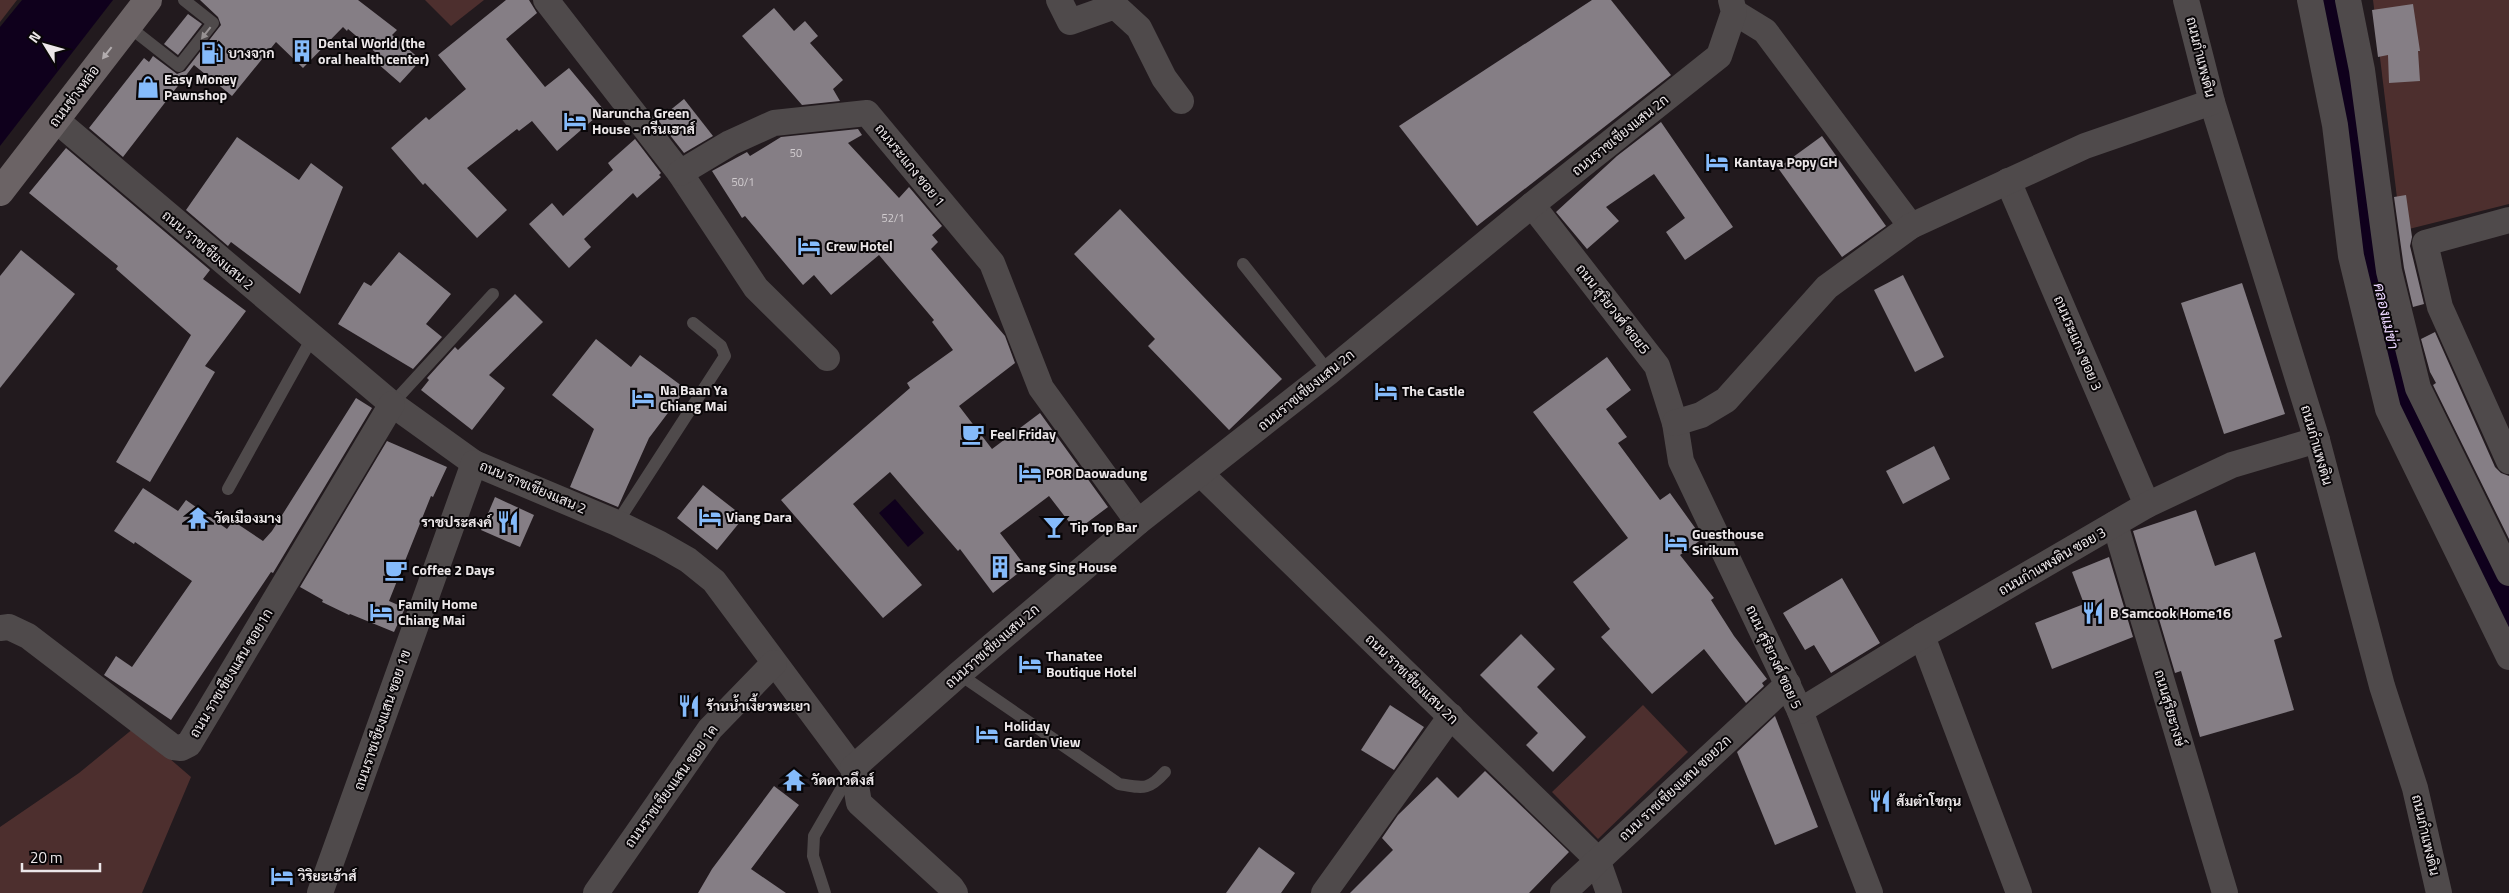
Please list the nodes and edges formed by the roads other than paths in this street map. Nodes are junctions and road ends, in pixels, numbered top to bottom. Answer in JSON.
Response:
{"nodes":[{"id":1,"x":148,"y":0,"type":"edge"},
{"id":2,"x":184,"y":0,"type":"edge"},
{"id":3,"x":546,"y":0,"type":"edge"},
{"id":4,"x":1059,"y":0,"type":"edge"},
{"id":5,"x":2186,"y":0,"type":"edge"},
{"id":6,"x":2310,"y":0,"type":"edge"},
{"id":7,"x":2348,"y":0,"type":"edge"},
{"id":8,"x":1733,"y":6,"type":"edge"},
{"id":9,"x":128,"y":26,"type":"junction"},
{"id":10,"x":1181,"y":101,"type":"dead end"},
{"id":11,"x":2212,"y":102,"type":"junction"},
{"id":12,"x":56,"y":120,"type":"junction"},
{"id":13,"x":680,"y":173,"type":"junction"},
{"id":14,"x":2008,"y":181,"type":"junction"},
{"id":15,"x":0,"y":192,"type":"edge"},
{"id":16,"x":1532,"y":205,"type":"junction"},
{"id":17,"x":2509,"y":220,"type":"edge"},
{"id":18,"x":1911,"y":226,"type":"junction"},
{"id":19,"x":1243,"y":264,"type":"dead end"},
{"id":20,"x":493,"y":294,"type":"dead end"},
{"id":21,"x":693,"y":323,"type":"dead end"},
{"id":22,"x":312,"y":338,"type":"junction"},
{"id":23,"x":827,"y":358,"type":"dead end"},
{"id":24,"x":1329,"y":372,"type":"junction"},
{"id":25,"x":392,"y":404,"type":"junction"},
{"id":26,"x":1675,"y":423,"type":"junction"},
{"id":27,"x":2317,"y":440,"type":"junction"},
{"id":28,"x":2509,"y":461,"type":"edge"},
{"id":29,"x":474,"y":463,"type":"junction"},
{"id":30,"x":1201,"y":474,"type":"junction"},
{"id":31,"x":228,"y":489,"type":"dead end"},
{"id":32,"x":2147,"y":506,"type":"junction"},
{"id":33,"x":1138,"y":522,"type":"junction"},
{"id":34,"x":617,"y":523,"type":"junction"},
{"id":35,"x":2116,"y":524,"type":"junction"},
{"id":36,"x":2509,"y":573,"type":"edge"},
{"id":37,"x":0,"y":628,"type":"edge"},
{"id":38,"x":1922,"y":636,"type":"junction"},
{"id":39,"x":2509,"y":658,"type":"edge"},
{"id":40,"x":774,"y":663,"type":"junction"},
{"id":41,"x":959,"y":674,"type":"junction"},
{"id":42,"x":1788,"y":684,"type":"junction"},
{"id":43,"x":1800,"y":711,"type":"junction"},
{"id":44,"x":1451,"y":716,"type":"junction"},
{"id":45,"x":853,"y":768,"type":"junction"},
{"id":46,"x":1165,"y":772,"type":"dead end"},
{"id":47,"x":1597,"y":859,"type":"junction"},
{"id":48,"x":320,"y":893,"type":"edge"},
{"id":49,"x":596,"y":893,"type":"edge"},
{"id":50,"x":825,"y":893,"type":"edge"},
{"id":51,"x":955,"y":893,"type":"edge"},
{"id":52,"x":1324,"y":893,"type":"edge"},
{"id":53,"x":1563,"y":893,"type":"edge"},
{"id":54,"x":1609,"y":893,"type":"edge"},
{"id":55,"x":1870,"y":893,"type":"edge"},
{"id":56,"x":2019,"y":893,"type":"edge"},
{"id":57,"x":2224,"y":893,"type":"edge"},
{"id":58,"x":2439,"y":893,"type":"edge"}],
"edges":[{"from":1,"to":9,"type":"main road","name":"ถนนช่างหล่อ"},
{"from":2,"to":9,"type":"lane","one_way":true},
{"from":3,"to":13,"type":"street"},
{"from":4,"to":10,"type":"street"},
{"from":5,"to":11,"type":"street","name":"ถนนกำแพงดิน"},
{"from":6,"to":39,"type":"street"},
{"from":7,"to":36,"type":"street"},
{"from":8,"to":16,"type":"street","name":"ถนนราชเชียงแสน 2ก"},
{"from":8,"to":18,"type":"street"},
{"from":9,"to":12,"type":"main road","name":"ถนนช่างหล่อ","one_way":true},
{"from":11,"to":14,"type":"street"},
{"from":11,"to":27,"type":"street","name":"ถนนกำแพงดิน"},
{"from":12,"to":15,"type":"main road","name":"ถนนช่างหล่อ"},
{"from":12,"to":22,"type":"street","name":"ถนน ราชเชียงแสน 2"},
{"from":13,"to":23,"type":"street"},
{"from":13,"to":33,"type":"street","name":"ถนนระแกง ซอย 1"},
{"from":14,"to":18,"type":"street"},
{"from":14,"to":32,"type":"street","name":"ถนนระแกง ซอย 3"},
{"from":16,"to":24,"type":"street","name":"ถนนราชเชียงแสน 2ก"},
{"from":16,"to":26,"type":"street","name":"ถนน สุริยวงศ์ ซอย5"},
{"from":17,"to":28,"type":"street"},
{"from":18,"to":26,"type":"street"},
{"from":19,"to":24,"type":"lane"},
{"from":20,"to":25,"type":"lane"},
{"from":21,"to":34,"type":"lane"},
{"from":22,"to":25,"type":"street","name":"ถนน ราชเชียงแสน 2"},
{"from":22,"to":31,"type":"lane"},
{"from":24,"to":30,"type":"street","name":"ถนนราชเชียงแสน 2ก"},
{"from":25,"to":29,"type":"street","name":"ถนน ราชเชียงแสน 2"},
{"from":25,"to":37,"type":"street","name":"ถนน ราชเชียงแสน ซอย1ก"},
{"from":26,"to":42,"type":"street","name":"ถนน สุริยวงศ์ ซอย 5"},
{"from":27,"to":32,"type":"street","name":"ถนนกำแพงดิน ซอย 3"},
{"from":27,"to":58,"type":"street","name":"ถนนกำแพงดิน"},
{"from":29,"to":34,"type":"street","name":"ถนน ราชเชียงแสน 2"},
{"from":29,"to":48,"type":"street","name":"ถนนราชเชียงแสน ซอย 1ข"},
{"from":30,"to":33,"type":"street","name":"ถนนราชเชียงแสน 2ก"},
{"from":30,"to":44,"type":"street","name":"ถนน ราชเชียงแสน 2ก"},
{"from":32,"to":35,"type":"street","name":"ถนนกำแพงดิน ซอย 3"},
{"from":33,"to":41,"type":"street","name":"ถนนราชเชียงแสน 2ก"},
{"from":34,"to":40,"type":"street","name":"ถนน ราชเชียงแสน 2"},
{"from":35,"to":38,"type":"street","name":"ถนนกำแพงดิน ซอย 3"},
{"from":35,"to":57,"type":"street","name":"ถนนสุริยะางษ์"},
{"from":38,"to":43,"type":"street","name":"ถนนกำแพงดิน ซอย 3"},
{"from":38,"to":56,"type":"street"},
{"from":40,"to":45,"type":"street","name":"ถนน ราชเชียงแสน 2"},
{"from":40,"to":49,"type":"street","name":"ถนนราชเชียงแสน ซอย 1ค"},
{"from":41,"to":45,"type":"street","name":"ถนนราชเชียงแสน 2ก"},
{"from":41,"to":46,"type":"lane"},
{"from":42,"to":43,"type":"street","name":"ถนน สุริยวงศ์ ซอย 5"},
{"from":42,"to":47,"type":"street","name":"ถนน ราชเชียงแสน ซอย2ก"},
{"from":43,"to":55,"type":"street","name":"ถนน สุริยวงศ์ ซอย 5"},
{"from":44,"to":47,"type":"street","name":"ถนน ราชเชียงแสน 2ก"},
{"from":44,"to":52,"type":"street"},
{"from":45,"to":50,"type":"lane"},
{"from":45,"to":51,"type":"street","name":"ถนน ราชเชียงแสน 2"},
{"from":47,"to":53,"type":"street","name":"ถนน ราชเชียงแสน ซอย2ก"},
{"from":47,"to":54,"type":"street","name":"ถนน ราชเชียงแสน 2ก"}]}
